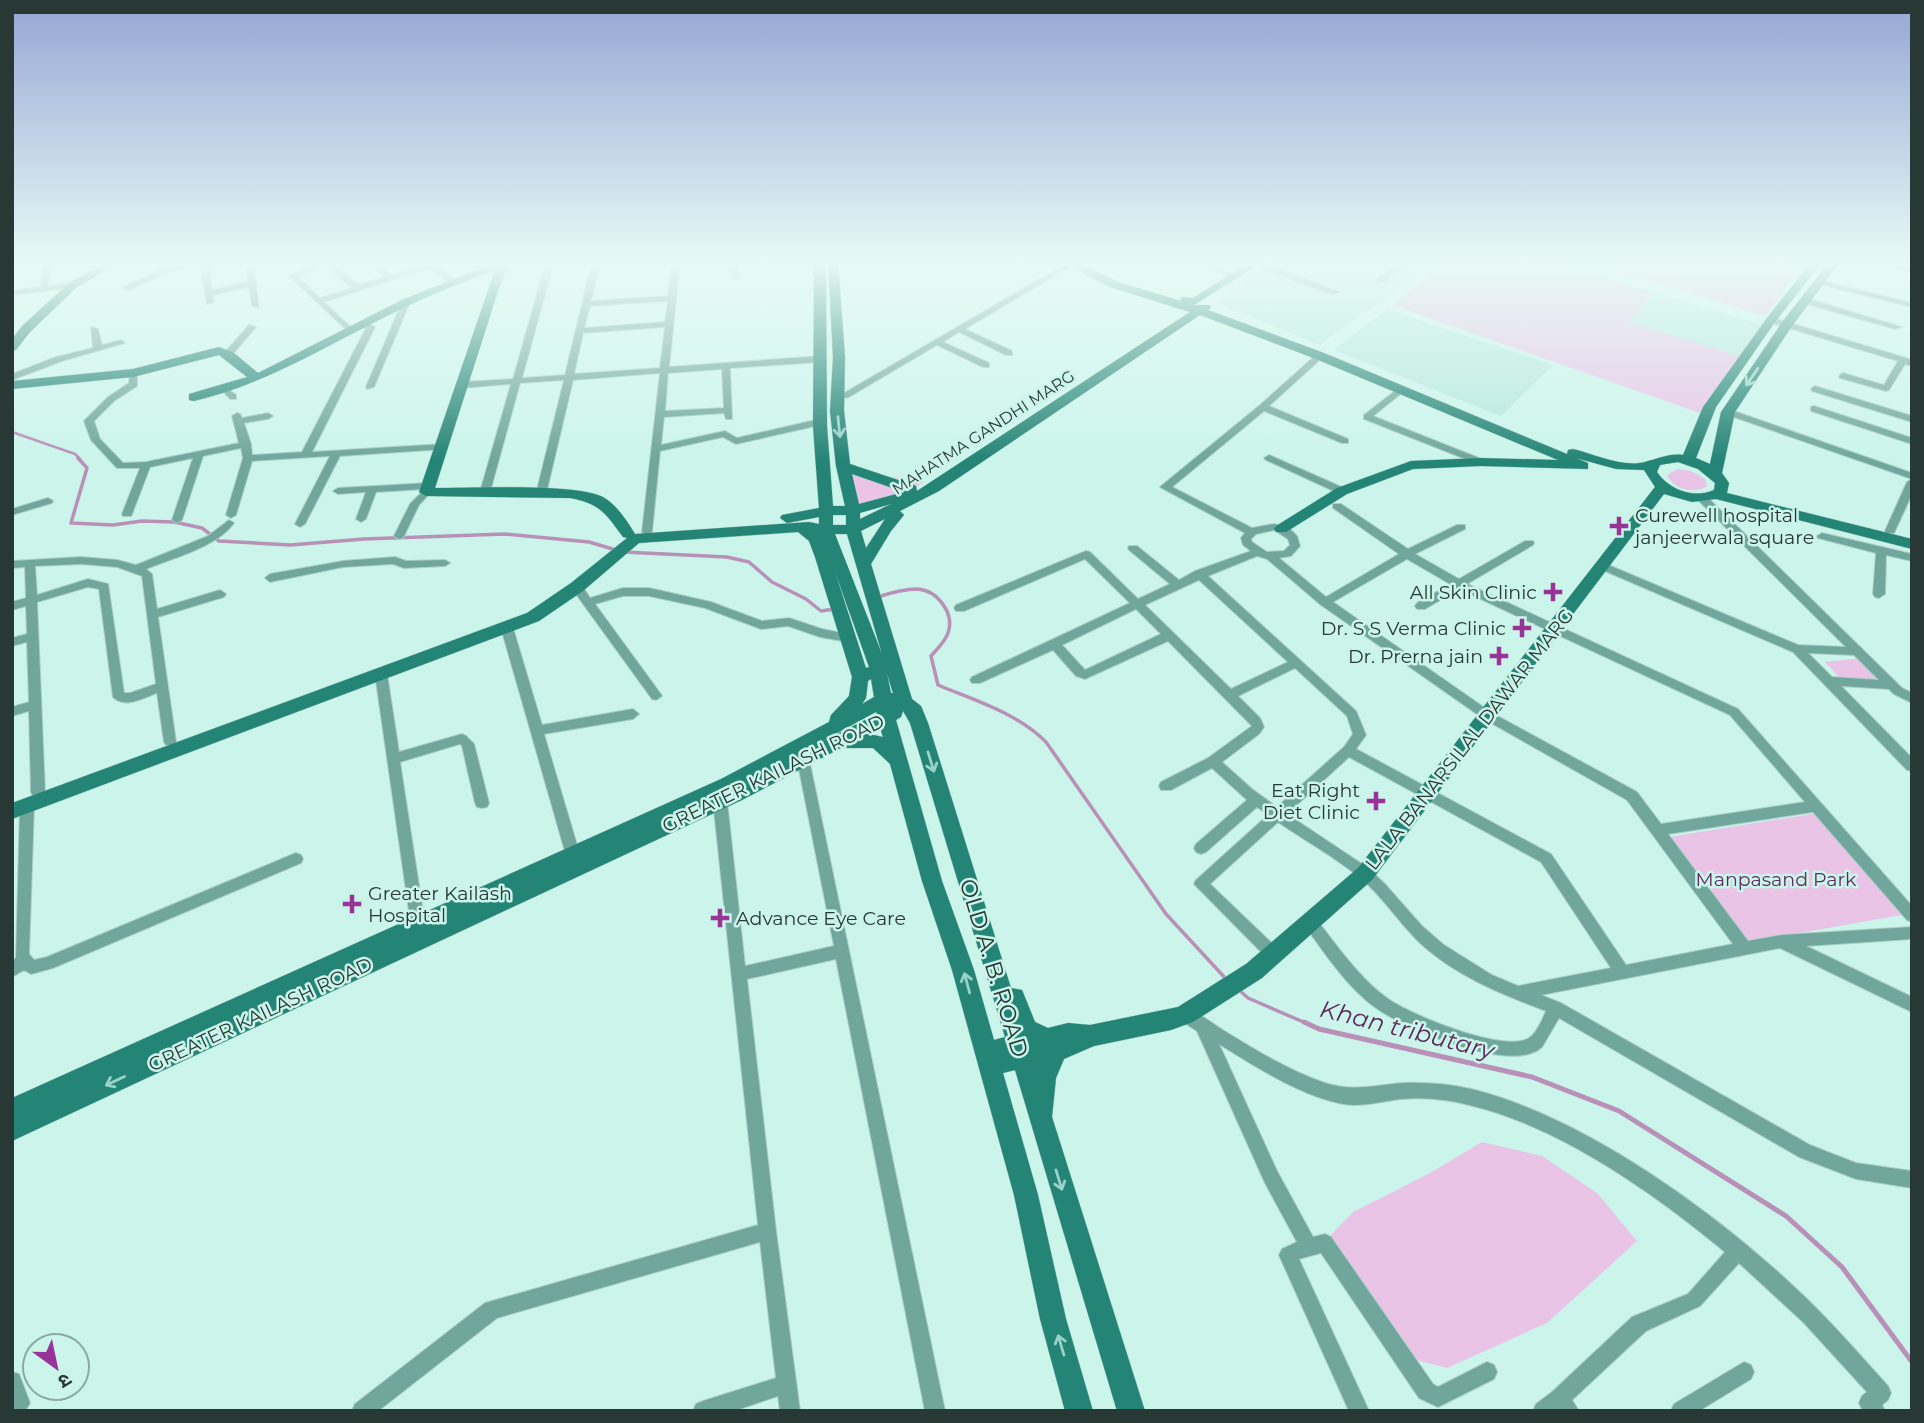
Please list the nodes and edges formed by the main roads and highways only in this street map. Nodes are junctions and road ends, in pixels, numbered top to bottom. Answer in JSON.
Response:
{"nodes":[{"id":1,"x":28,"y":328,"type":"edge"},
{"id":2,"x":354,"y":328,"type":"edge"},
{"id":3,"x":479,"y":328,"type":"edge"},
{"id":4,"x":821,"y":328,"type":"edge"},
{"id":5,"x":837,"y":328,"type":"edge"},
{"id":6,"x":1165,"y":328,"type":"edge"},
{"id":7,"x":1250,"y":328,"type":"edge"},
{"id":8,"x":1251,"y":328,"type":"edge"},
{"id":9,"x":1765,"y":328,"type":"edge"},
{"id":10,"x":1784,"y":328,"type":"edge"},
{"id":11,"x":12,"y":347,"type":"edge"},
{"id":12,"x":256,"y":376,"type":"junction"},
{"id":13,"x":12,"y":385,"type":"edge"},
{"id":14,"x":194,"y":397,"type":"dead end"},
{"id":15,"x":1688,"y":460,"type":"junction"},
{"id":16,"x":1584,"y":462,"type":"junction"},
{"id":17,"x":843,"y":466,"type":"junction"},
{"id":18,"x":1715,"y":473,"type":"junction"},
{"id":19,"x":1655,"y":477,"type":"junction"},
{"id":20,"x":1714,"y":494,"type":"junction"},
{"id":21,"x":912,"y":495,"type":"junction"},
{"id":22,"x":826,"y":505,"type":"junction"},
{"id":23,"x":853,"y":510,"type":"junction"},
{"id":24,"x":801,"y":522,"type":"junction"},
{"id":25,"x":853,"y":529,"type":"junction"},
{"id":26,"x":826,"y":530,"type":"junction"},
{"id":27,"x":1912,"y":537,"type":"edge"},
{"id":28,"x":627,"y":543,"type":"junction"},
{"id":29,"x":1912,"y":544,"type":"edge"},
{"id":30,"x":863,"y":564,"type":"junction"},
{"id":31,"x":854,"y":595,"type":"junction"},
{"id":32,"x":836,"y":596,"type":"junction"},
{"id":33,"x":870,"y":615,"type":"junction"},
{"id":34,"x":878,"y":669,"type":"junction"},
{"id":35,"x":860,"y":677,"type":"junction"},
{"id":36,"x":897,"y":707,"type":"junction"},
{"id":37,"x":832,"y":736,"type":"junction"},
{"id":38,"x":901,"y":766,"type":"junction"},
{"id":39,"x":22,"y":803,"type":"edge"},
{"id":40,"x":987,"y":945,"type":"junction"},
{"id":41,"x":1052,"y":1044,"type":"junction"},
{"id":42,"x":985,"y":1049,"type":"junction"},
{"id":43,"x":1019,"y":1051,"type":"junction"},
{"id":44,"x":12,"y":1110,"type":"edge"},
{"id":45,"x":12,"y":1129,"type":"edge"},
{"id":46,"x":1043,"y":1132,"type":"junction"},
{"id":47,"x":1026,"y":1195,"type":"junction"},
{"id":48,"x":1079,"y":1411,"type":"edge"},
{"id":49,"x":1131,"y":1411,"type":"edge"}],
"edges":[{"from":1,"to":11,"type":"main road"},
{"from":2,"to":12,"type":"main road"},
{"from":3,"to":28,"type":"main road"},
{"from":4,"to":22,"type":"main road"},
{"from":5,"to":17,"type":"main road","one_way":true},
{"from":6,"to":21,"type":"main road","name":"MAHATMA GANDHI MARG"},
{"from":7,"to":16,"type":"main road"},
{"from":8,"to":16,"type":"main road"},
{"from":9,"to":15,"type":"main road"},
{"from":10,"to":18,"type":"main road","one_way":true},
{"from":12,"to":13,"type":"main road"},
{"from":12,"to":14,"type":"main road"},
{"from":15,"to":18,"type":"main road"},
{"from":15,"to":19,"type":"main road"},
{"from":16,"to":16,"type":"main road"},
{"from":16,"to":19,"type":"main road"},
{"from":17,"to":21,"type":"main road"},
{"from":17,"to":23,"type":"main road"},
{"from":18,"to":20,"type":"main road"},
{"from":19,"to":20,"type":"main road"},
{"from":19,"to":41,"type":"main road","name":"LALA BANARSILAL DAWAR MARG"},
{"from":20,"to":27,"type":"main road"},
{"from":20,"to":29,"type":"main road"},
{"from":21,"to":23,"type":"main road","name":"MAHATMA GANDHI MARG"},
{"from":21,"to":25,"type":"main road","name":"MAHATMA GANDHI MARG"},
{"from":21,"to":30,"type":"main road"},
{"from":22,"to":23,"type":"main road","name":"MAHATMA GANDHI MARG"},
{"from":22,"to":24,"type":"main road","name":"MAHATMA GANDHI MARG"},
{"from":22,"to":26,"type":"main road"},
{"from":23,"to":25,"type":"main road","name":"OLD A. B. ROAD"},
{"from":24,"to":26,"type":"main road"},
{"from":24,"to":28,"type":"main road"},
{"from":24,"to":32,"type":"main road"},
{"from":25,"to":26,"type":"main road"},
{"from":25,"to":30,"type":"main road","name":"OLD A. B. ROAD"},
{"from":26,"to":31,"type":"main road","name":"OLD A. B. ROAD"},
{"from":28,"to":39,"type":"main road"},
{"from":28,"to":39,"type":"main road"},
{"from":30,"to":33,"type":"main road","name":"OLD A. B. ROAD"},
{"from":31,"to":32,"type":"main road"},
{"from":31,"to":33,"type":"main road","name":"OLD A. B. ROAD"},
{"from":32,"to":35,"type":"main road"},
{"from":33,"to":34,"type":"main road","name":"OLD A. B. ROAD"},
{"from":33,"to":36,"type":"main road","name":"OLD A. B. ROAD"},
{"from":34,"to":35,"type":"main road"},
{"from":34,"to":36,"type":"main road","name":"OLD A. B. ROAD"},
{"from":35,"to":37,"type":"main road"},
{"from":36,"to":37,"type":"main road","name":"GREATER KAILASH ROAD"},
{"from":36,"to":38,"type":"main road","name":"OLD A. B. ROAD"},
{"from":36,"to":40,"type":"main road","name":"OLD A. B. ROAD","one_way":true},
{"from":37,"to":38,"type":"main road"},
{"from":37,"to":44,"type":"main road","name":"GREATER KAILASH ROAD"},
{"from":37,"to":45,"type":"main road","name":"GREATER KAILASH ROAD","one_way":true},
{"from":42,"to":38,"type":"main road","name":"OLD A. B. ROAD","one_way":true},
{"from":40,"to":41,"type":"main road"},
{"from":40,"to":43,"type":"main road","name":"OLD A. B. ROAD"},
{"from":41,"to":43,"type":"main road","name":"LALA BANARSILAL DAWAR MARG"},
{"from":41,"to":46,"type":"main road"},
{"from":42,"to":43,"type":"main road","name":"LALA BANARSILAL DAWAR MARG"},
{"from":42,"to":47,"type":"main road","name":"OLD A. B. ROAD"},
{"from":42,"to":47,"type":"main road"},
{"from":43,"to":46,"type":"main road","name":"OLD A. B. ROAD"},
{"from":46,"to":49,"type":"main road","name":"OLD A. B. ROAD","one_way":true},
{"from":48,"to":47,"type":"main road","name":"OLD A. B. ROAD","one_way":true}]}
